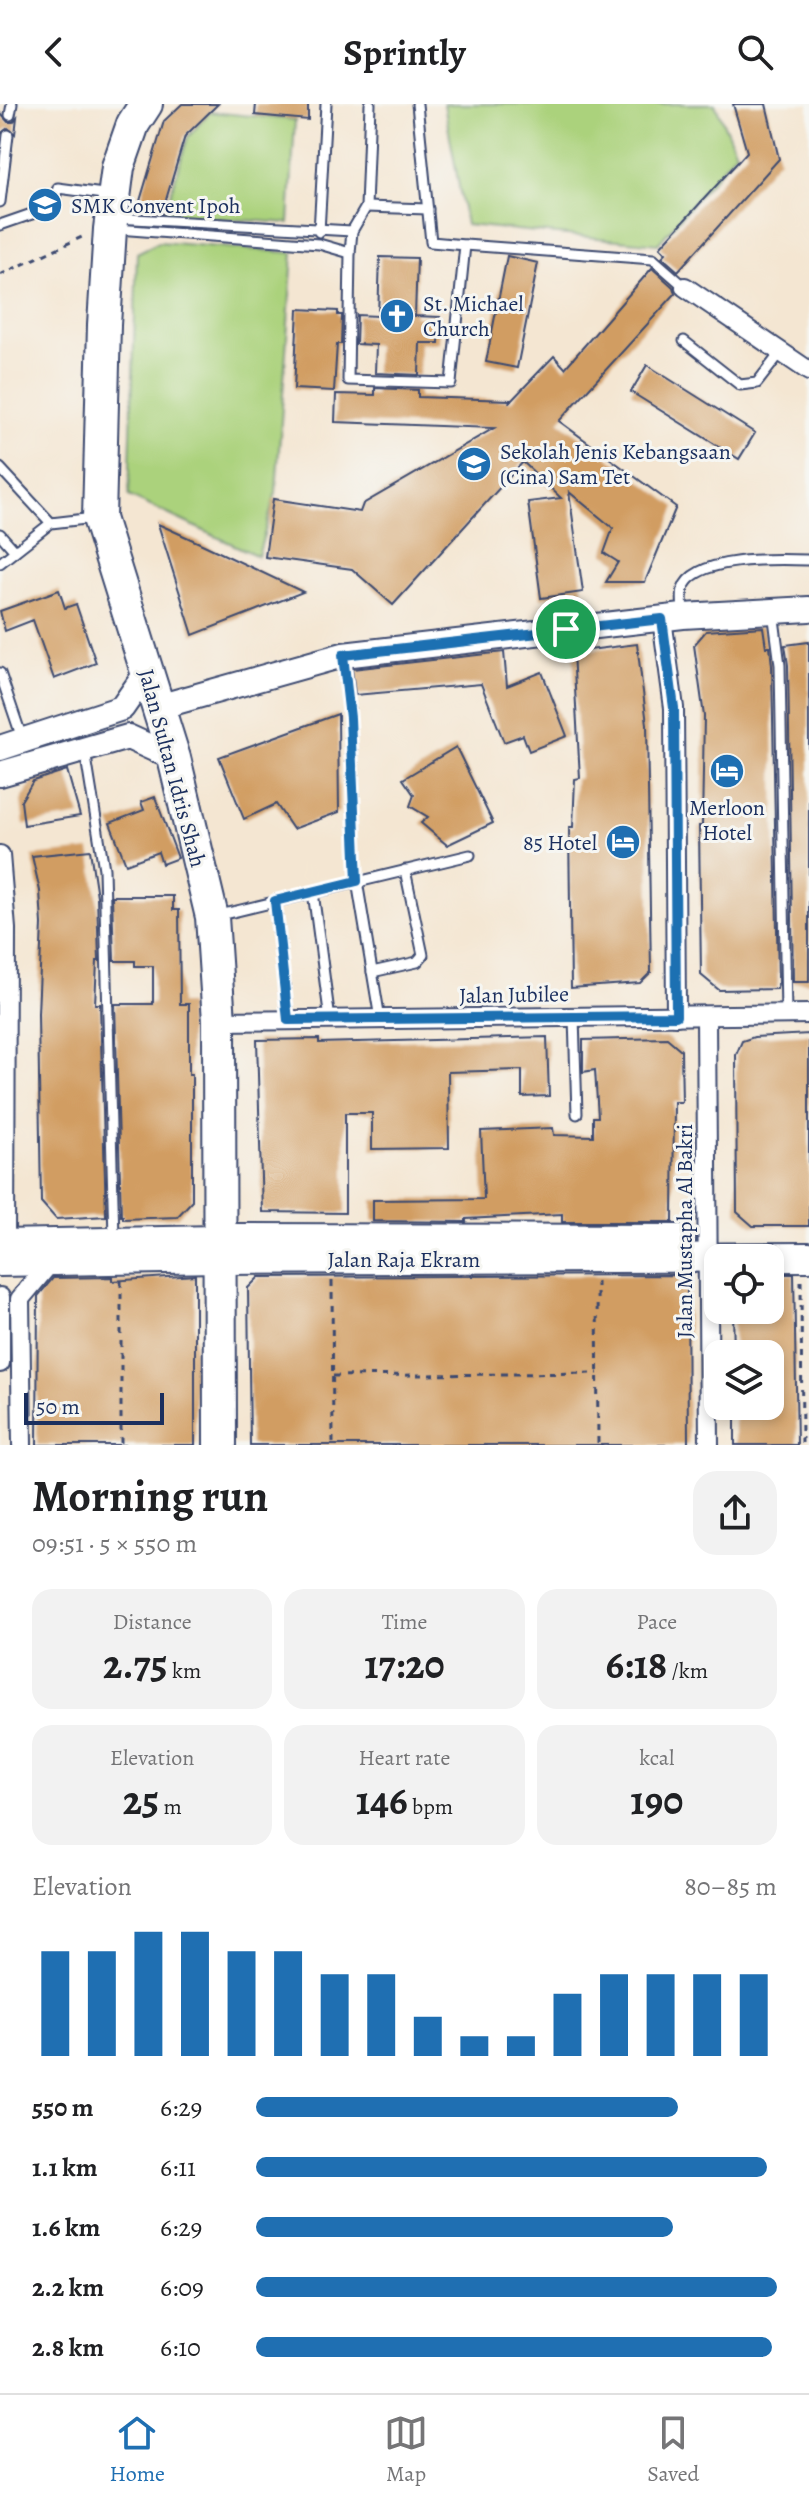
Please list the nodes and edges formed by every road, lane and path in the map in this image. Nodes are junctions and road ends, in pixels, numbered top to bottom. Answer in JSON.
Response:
{"nodes":[{"id":1,"x":12,"y":104,"type":"edge"},
{"id":2,"x":326,"y":104,"type":"edge"},
{"id":3,"x":370,"y":104,"type":"edge"},
{"id":4,"x":417,"y":104,"type":"edge"},
{"id":5,"x":141,"y":106,"type":"edge"},
{"id":6,"x":10,"y":115,"type":"dead end"},
{"id":7,"x":8,"y":135,"type":"dead end"},
{"id":8,"x":0,"y":202,"type":"edge"},
{"id":9,"x":366,"y":207,"type":"junction"},
{"id":10,"x":428,"y":209,"type":"junction"},
{"id":11,"x":112,"y":214,"type":"junction"},
{"id":12,"x":0,"y":225,"type":"edge"},
{"id":13,"x":319,"y":230,"type":"junction"},
{"id":14,"x":352,"y":231,"type":"junction"},
{"id":15,"x":319,"y":244,"type":"junction"},
{"id":16,"x":465,"y":245,"type":"junction"},
{"id":17,"x":350,"y":253,"type":"junction"},
{"id":18,"x":0,"y":275,"type":"edge"},
{"id":19,"x":685,"y":287,"type":"joint"},
{"id":20,"x":684,"y":341,"type":"dead end"},
{"id":21,"x":781,"y":352,"type":"junction"},
{"id":22,"x":809,"y":371,"type":"edge"},
{"id":23,"x":0,"y":468,"type":"edge"},
{"id":24,"x":99,"y":518,"type":"junction"},
{"id":25,"x":51,"y":523,"type":"junction"},
{"id":26,"x":0,"y":534,"type":"edge"},
{"id":27,"x":15,"y":551,"type":"junction"},
{"id":28,"x":809,"y":560,"type":"edge"},
{"id":29,"x":0,"y":563,"type":"edge"},
{"id":30,"x":809,"y":609,"type":"edge"},
{"id":31,"x":773,"y":610,"type":"junction"},
{"id":32,"x":672,"y":618,"type":"junction"},
{"id":33,"x":343,"y":655,"type":"junction"},
{"id":34,"x":147,"y":672,"type":"junction"},
{"id":35,"x":0,"y":673,"type":"edge"},
{"id":36,"x":158,"y":707,"type":"junction"},
{"id":37,"x":11,"y":744,"type":"edge"},
{"id":38,"x":85,"y":751,"type":"junction"},
{"id":39,"x":174,"y":758,"type":"junction"},
{"id":40,"x":0,"y":774,"type":"edge"},
{"id":41,"x":0,"y":855,"type":"edge"},
{"id":42,"x":470,"y":855,"type":"dead end"},
{"id":43,"x":405,"y":870,"type":"junction"},
{"id":44,"x":357,"y":881,"type":"junction"},
{"id":45,"x":313,"y":892,"type":"junction"},
{"id":46,"x":275,"y":901,"type":"junction"},
{"id":47,"x":212,"y":917,"type":"junction"},
{"id":48,"x":372,"y":972,"type":"junction"},
{"id":49,"x":809,"y":1014,"type":"edge"},
{"id":50,"x":786,"y":1015,"type":"junction"},
{"id":51,"x":676,"y":1016,"type":"junction"},
{"id":52,"x":706,"y":1016,"type":"junction"},
{"id":53,"x":574,"y":1017,"type":"junction"},
{"id":54,"x":380,"y":1019,"type":"junction"},
{"id":55,"x":288,"y":1020,"type":"junction"},
{"id":56,"x":330,"y":1020,"type":"junction"},
{"id":57,"x":219,"y":1021,"type":"junction"},
{"id":58,"x":577,"y":1114,"type":"dead end"},
{"id":59,"x":708,"y":1244,"type":"edge"},
{"id":60,"x":704,"y":1248,"type":"edge"},
{"id":61,"x":704,"y":1248,"type":"edge"},
{"id":62,"x":218,"y":1249,"type":"junction"},
{"id":63,"x":784,"y":1250,"type":"edge"},
{"id":64,"x":117,"y":1251,"type":"junction"},
{"id":65,"x":806,"y":1251,"type":"edge"},
{"id":66,"x":3,"y":1253,"type":"edge"},
{"id":67,"x":597,"y":1258,"type":"junction"},
{"id":68,"x":332,"y":1260,"type":"junction"},
{"id":69,"x":51,"y":1262,"type":"junction"},
{"id":70,"x":0,"y":1297,"type":"edge"},
{"id":71,"x":708,"y":1324,"type":"edge"},
{"id":72,"x":0,"y":1363,"type":"edge"},
{"id":73,"x":598,"y":1373,"type":"junction"},
{"id":74,"x":333,"y":1376,"type":"junction"},
{"id":75,"x":22,"y":1445,"type":"edge"},
{"id":76,"x":121,"y":1445,"type":"edge"},
{"id":77,"x":220,"y":1445,"type":"edge"},
{"id":78,"x":333,"y":1445,"type":"edge"},
{"id":79,"x":598,"y":1445,"type":"edge"},
{"id":80,"x":709,"y":1445,"type":"edge"},
{"id":81,"x":802,"y":1445,"type":"edge"}],
"edges":[{"from":1,"to":6,"type":"lane"},
{"from":2,"to":13,"type":"lane"},
{"from":3,"to":9,"type":"lane"},
{"from":4,"to":10,"type":"lane"},
{"from":5,"to":11,"type":"highway","name":"Jalan Sultan Idris Shah"},
{"from":7,"to":8,"type":"lane"},
{"from":9,"to":10,"type":"lane"},
{"from":9,"to":14,"type":"lane"},
{"from":10,"to":16,"type":"lane"},
{"from":11,"to":12,"type":"lane"},
{"from":11,"to":13,"type":"lane"},
{"from":11,"to":15,"type":"lane"},
{"from":11,"to":18,"type":"path"},
{"from":11,"to":24,"type":"highway","name":"Jalan Sultan Idris Shah"},
{"from":13,"to":14,"type":"lane"},
{"from":13,"to":15,"type":"lane"},
{"from":14,"to":17,"type":"lane"},
{"from":15,"to":17,"type":"lane"},
{"from":16,"to":17,"type":"lane"},
{"from":16,"to":19,"type":"lane"},
{"from":19,"to":21,"type":"street"},
{"from":20,"to":21,"type":"lane"},
{"from":21,"to":22,"type":"street"},
{"from":23,"to":25,"type":"lane"},
{"from":24,"to":25,"type":"lane"},
{"from":24,"to":34,"type":"highway","name":"Jalan Sultan Idris Shah"},
{"from":25,"to":27,"type":"lane"},
{"from":26,"to":27,"type":"lane"},
{"from":27,"to":29,"type":"lane"},
{"from":28,"to":32,"type":"lane"},
{"from":30,"to":31,"type":"street"},
{"from":31,"to":32,"type":"street"},
{"from":31,"to":50,"type":"lane"},
{"from":32,"to":33,"type":"street"},
{"from":32,"to":51,"type":"street"},
{"from":33,"to":36,"type":"street"},
{"from":33,"to":44,"type":"lane"},
{"from":34,"to":36,"type":"highway","name":"Jalan Sultan Idris Shah"},
{"from":34,"to":37,"type":"street"},
{"from":35,"to":37,"type":"lane"},
{"from":36,"to":39,"type":"highway","name":"Jalan Sultan Idris Shah"},
{"from":38,"to":39,"type":"street"},
{"from":38,"to":40,"type":"street"},
{"from":38,"to":64,"type":"lane"},
{"from":39,"to":47,"type":"highway","name":"Jalan Sultan Idris Shah"},
{"from":41,"to":66,"type":"street"},
{"from":42,"to":43,"type":"lane"},
{"from":43,"to":44,"type":"lane"},
{"from":43,"to":48,"type":"lane"},
{"from":44,"to":45,"type":"lane"},
{"from":44,"to":48,"type":"lane"},
{"from":45,"to":46,"type":"lane"},
{"from":45,"to":56,"type":"lane"},
{"from":46,"to":47,"type":"lane"},
{"from":46,"to":55,"type":"lane"},
{"from":47,"to":57,"type":"highway","name":"Jalan Sultan Idris Shah"},
{"from":48,"to":54,"type":"lane"},
{"from":49,"to":50,"type":"street","name":"Jalan Jubilee"},
{"from":50,"to":52,"type":"street","name":"Jalan Jubilee"},
{"from":51,"to":52,"type":"street","name":"Jalan Jubilee"},
{"from":51,"to":53,"type":"street","name":"Jalan Jubilee"},
{"from":52,"to":59,"type":"street","name":"Jalan Mustapha Al Bakri"},
{"from":53,"to":54,"type":"street","name":"Jalan Jubilee"},
{"from":53,"to":58,"type":"lane"},
{"from":54,"to":56,"type":"street","name":"Jalan Jubilee"},
{"from":55,"to":56,"type":"street","name":"Jalan Jubilee"},
{"from":55,"to":57,"type":"street","name":"Jalan Jubilee"},
{"from":57,"to":62,"type":"highway","name":"Jalan Sultan Idris Shah"},
{"from":60,"to":62,"type":"main road","name":"Jalan Raja Ekram"},
{"from":61,"to":67,"type":"main road","name":"Jalan Raja Ekram"},
{"from":62,"to":64,"type":"street","name":"Jalan Raja Ekram"},
{"from":62,"to":68,"type":"main road","name":"Jalan Raja Ekram"},
{"from":62,"to":77,"type":"highway","name":"Jalan Sultan Idris Shah"},
{"from":63,"to":65,"type":"main road","name":"Jalan Raja Ekram"},
{"from":64,"to":66,"type":"street","name":"Jalan Raja Ekram"},
{"from":64,"to":69,"type":"street","name":"Jalan Raja Ekram"},
{"from":64,"to":76,"type":"path"},
{"from":65,"to":81,"type":"path"},
{"from":66,"to":69,"type":"street","name":"Jalan Raja Ekram"},
{"from":67,"to":68,"type":"main road","name":"Jalan Raja Ekram"},
{"from":67,"to":73,"type":"path"},
{"from":68,"to":74,"type":"path"},
{"from":69,"to":75,"type":"street"},
{"from":70,"to":72,"type":"street"},
{"from":71,"to":80,"type":"street","name":"Jalan Mustapha Al Bakri"},
{"from":73,"to":74,"type":"path"},
{"from":73,"to":79,"type":"path"},
{"from":74,"to":78,"type":"path"}]}
